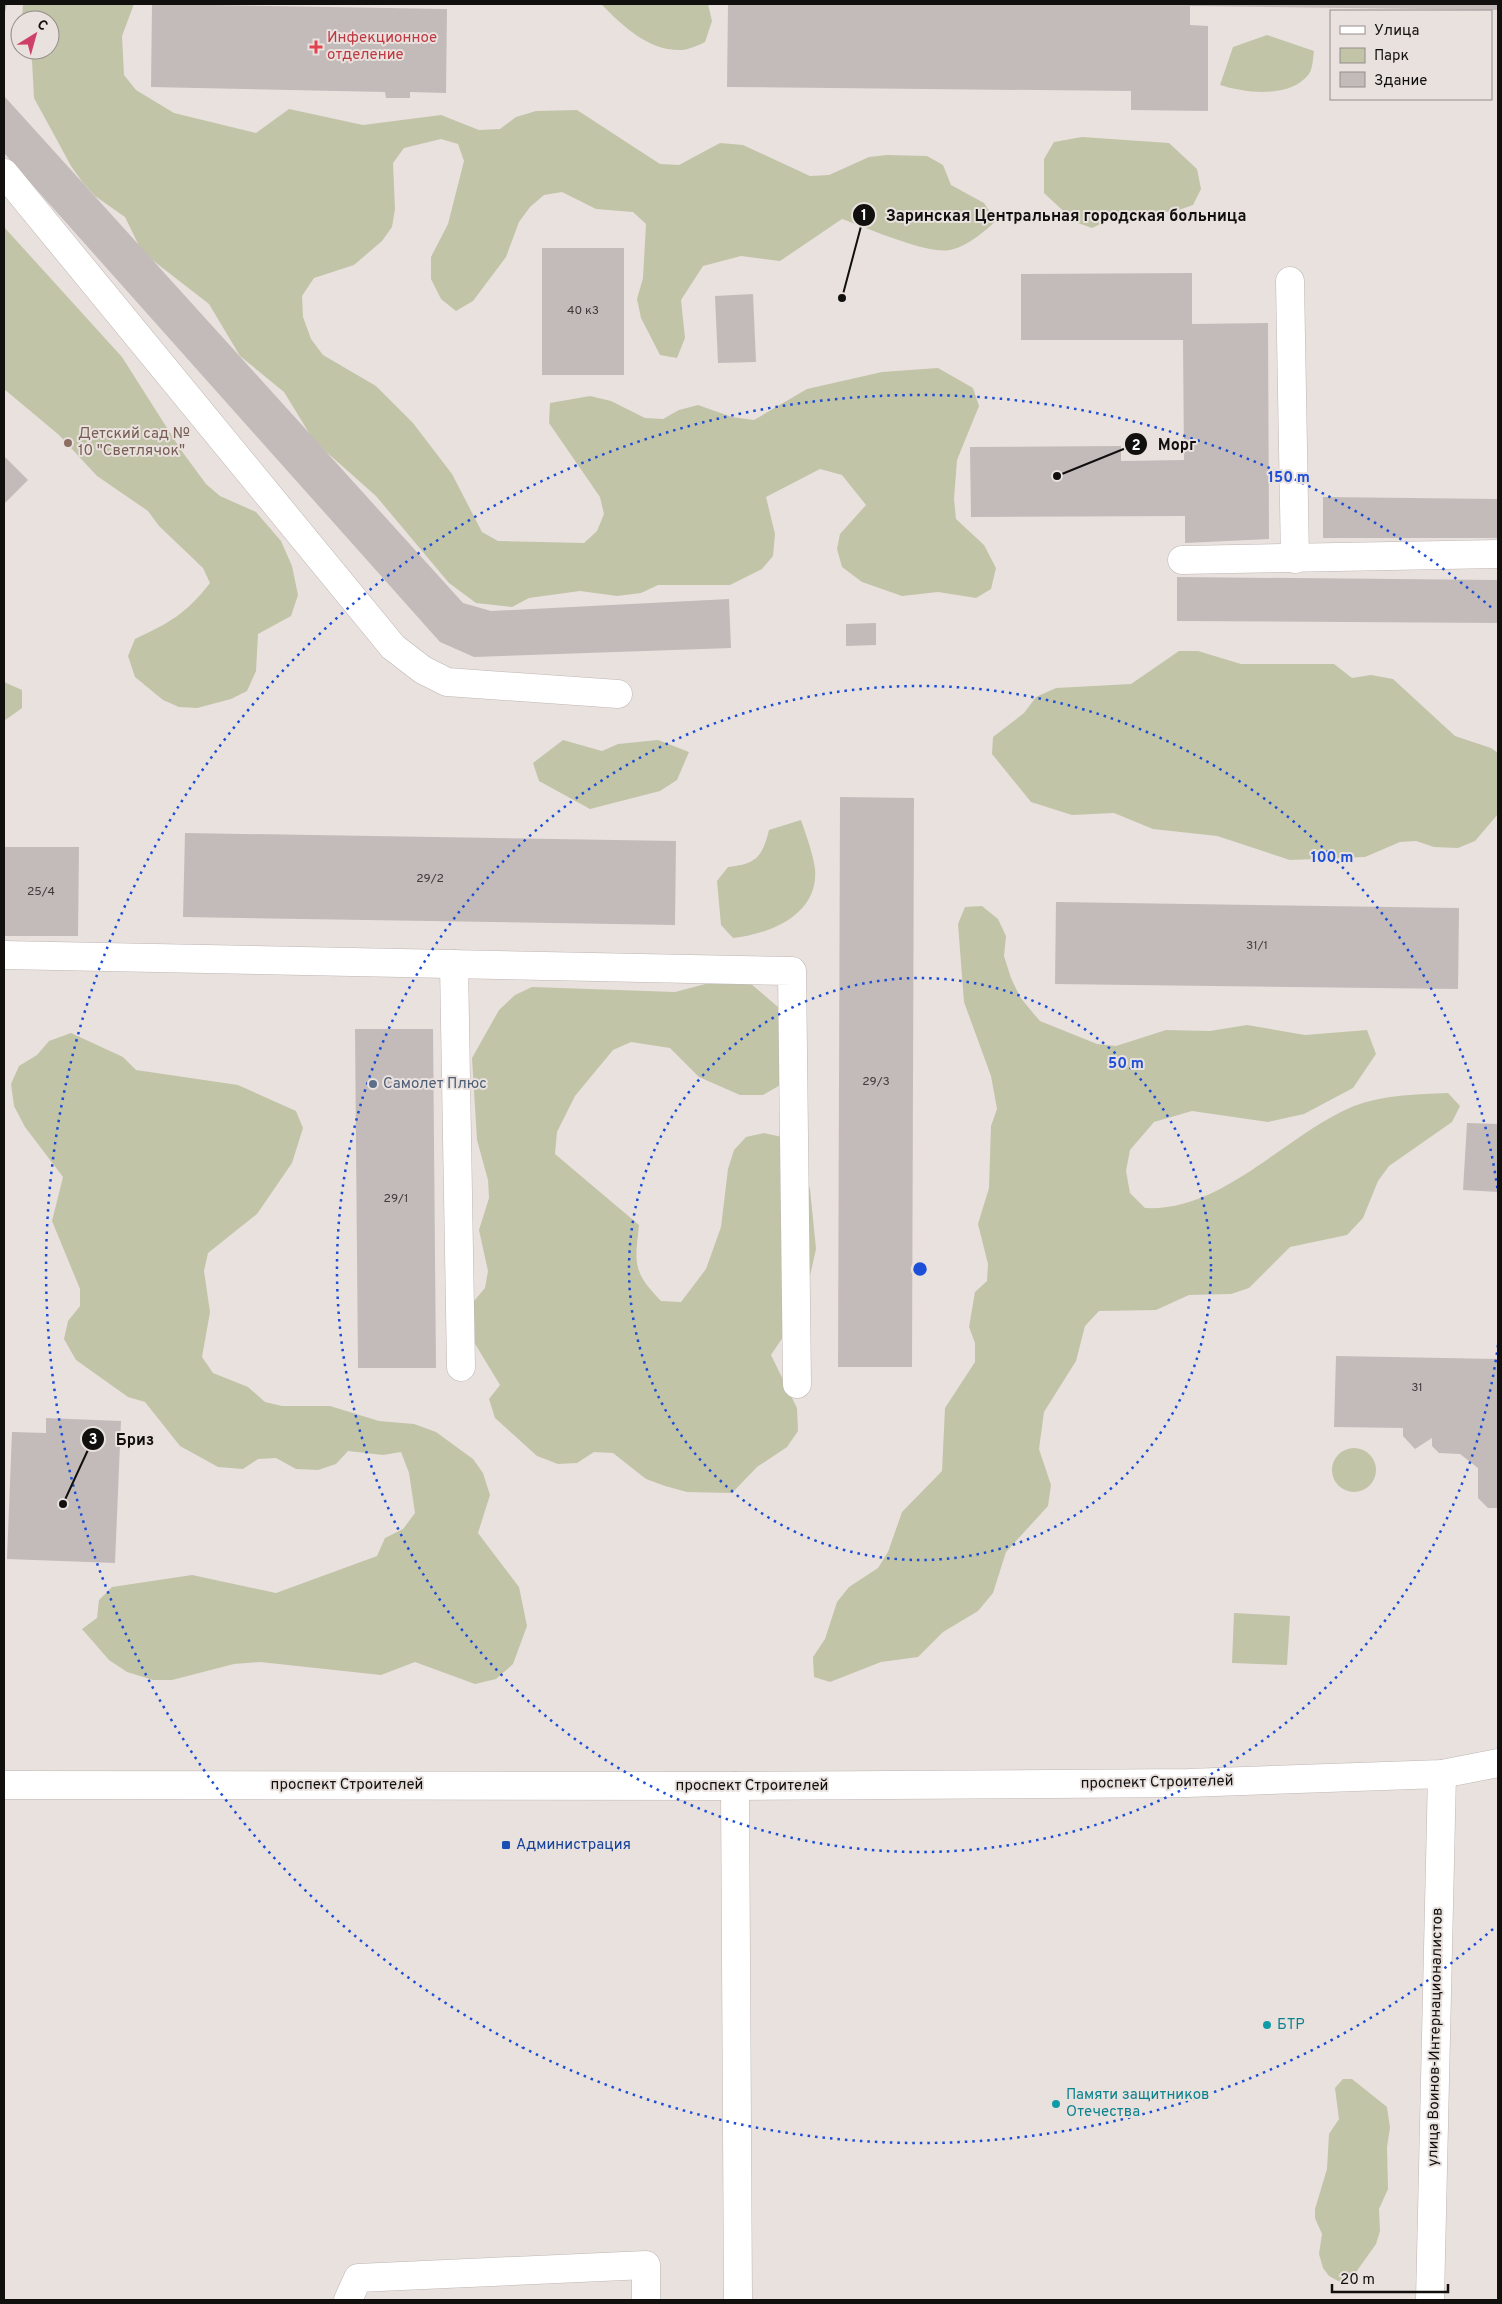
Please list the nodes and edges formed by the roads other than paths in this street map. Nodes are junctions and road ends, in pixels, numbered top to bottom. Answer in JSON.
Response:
{"nodes":[{"id":1,"x":4,"y":173,"type":"edge"},
{"id":2,"x":1290,"y":281,"type":"dead end"},
{"id":3,"x":1498,"y":554,"type":"edge"},
{"id":4,"x":1295,"y":559,"type":"junction"},
{"id":5,"x":1182,"y":560,"type":"dead end"},
{"id":6,"x":618,"y":694,"type":"dead end"},
{"id":7,"x":4,"y":955,"type":"edge"},
{"id":8,"x":454,"y":964,"type":"junction"},
{"id":9,"x":462,"y":1367,"type":"dead end"},
{"id":10,"x":797,"y":1384,"type":"dead end"},
{"id":11,"x":1498,"y":1763,"type":"edge"},
{"id":12,"x":1442,"y":1774,"type":"junction"},
{"id":13,"x":4,"y":1786,"type":"edge"},
{"id":14,"x":735,"y":1786,"type":"junction"},
{"id":15,"x":348,"y":2300,"type":"edge"},
{"id":16,"x":646,"y":2300,"type":"edge"},
{"id":17,"x":738,"y":2300,"type":"edge"},
{"id":18,"x":1430,"y":2300,"type":"edge"}],
"edges":[{"from":1,"to":6,"type":"street"},
{"from":2,"to":4,"type":"street"},
{"from":3,"to":4,"type":"street"},
{"from":4,"to":5,"type":"street"},
{"from":7,"to":8,"type":"street"},
{"from":8,"to":9,"type":"street"},
{"from":8,"to":10,"type":"street"},
{"from":11,"to":12,"type":"street","name":"проспект Строителей"},
{"from":12,"to":14,"type":"street","name":"проспект Строителей"},
{"from":12,"to":18,"type":"street","name":"улица Воинов-Интернационалистов"},
{"from":13,"to":14,"type":"street","name":"проспект Строителей"},
{"from":14,"to":17,"type":"street"},
{"from":15,"to":16,"type":"street"}]}
